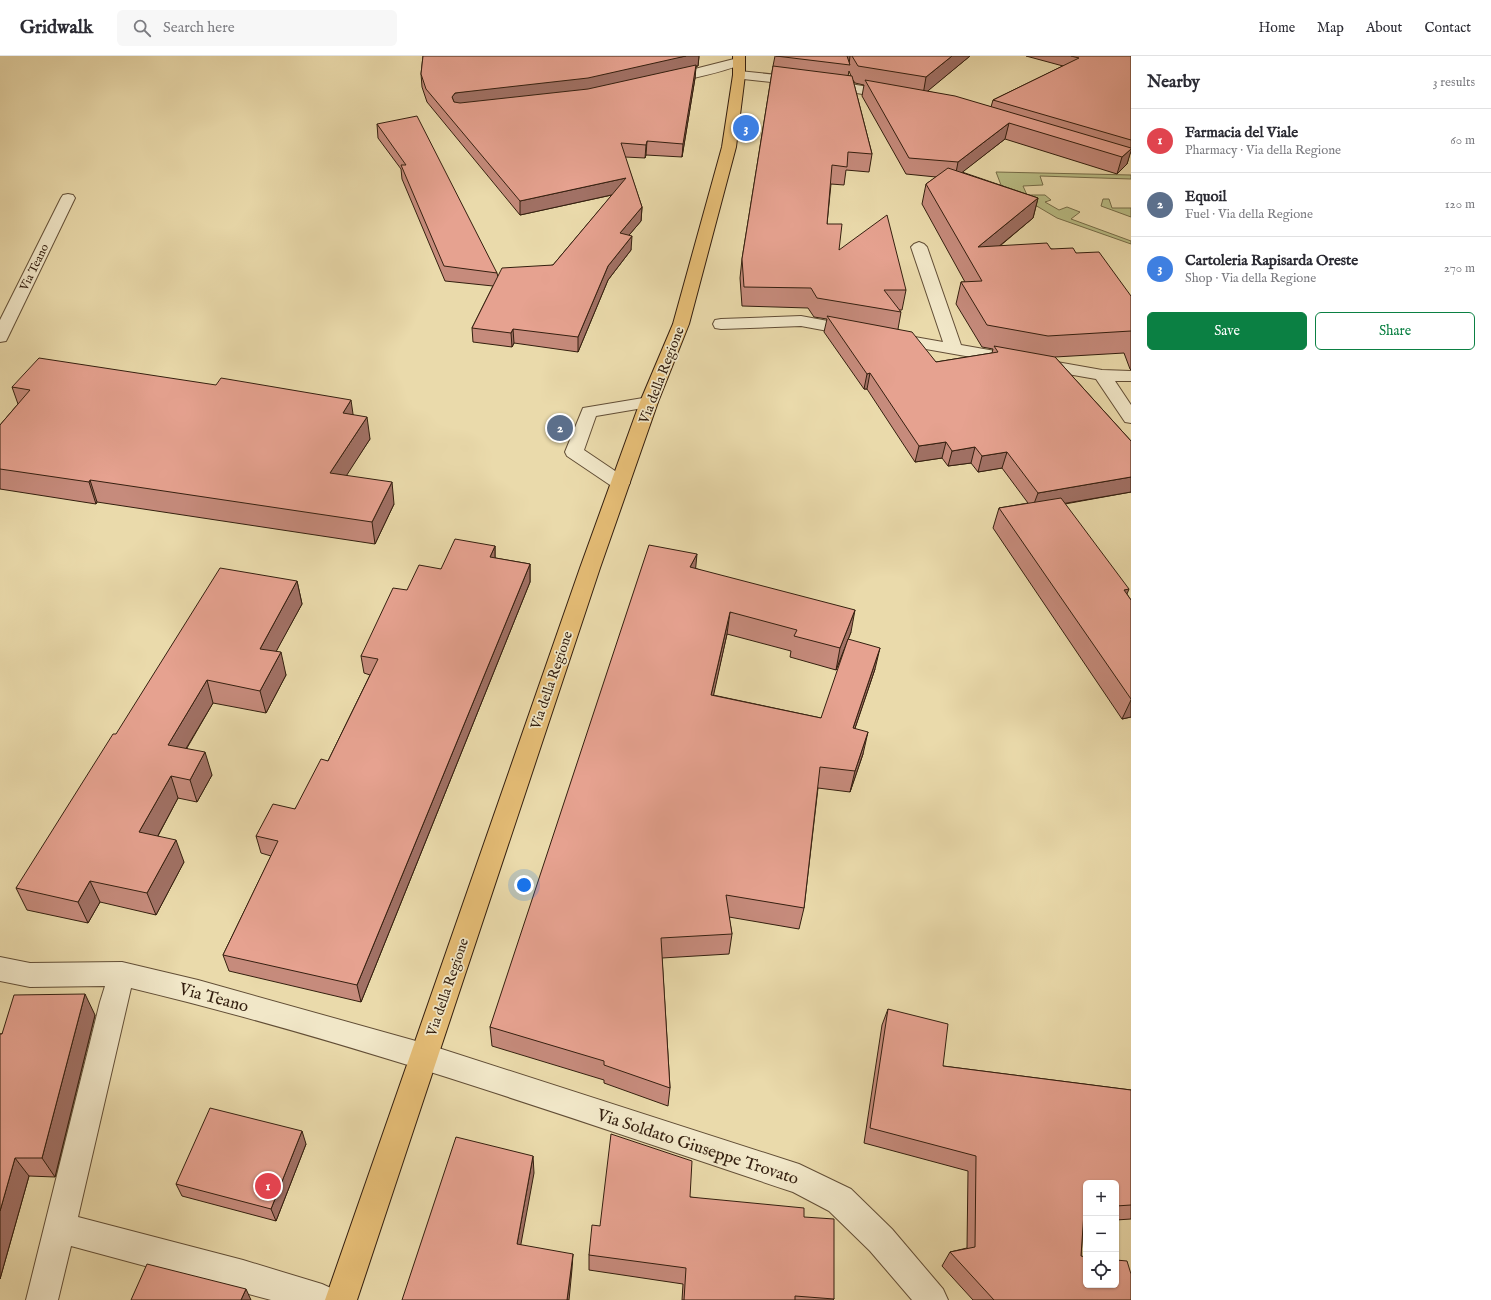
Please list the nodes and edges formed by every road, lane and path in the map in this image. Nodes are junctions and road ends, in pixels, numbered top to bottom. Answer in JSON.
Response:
{"nodes":[{"id":1,"x":736,"y":62,"type":"edge"},
{"id":2,"x":655,"y":82,"type":"edge"},
{"id":3,"x":909,"y":98,"type":"edge"},
{"id":4,"x":68,"y":198,"type":"dead end"},
{"id":5,"x":919,"y":247,"type":"dead end"},
{"id":6,"x":721,"y":324,"type":"dead end"},
{"id":7,"x":0,"y":337,"type":"edge"},
{"id":8,"x":954,"y":349,"type":"junction"},
{"id":9,"x":1102,"y":375,"type":"junction"},
{"id":10,"x":1131,"y":376,"type":"edge"},
{"id":11,"x":650,"y":402,"type":"junction"},
{"id":12,"x":1131,"y":418,"type":"edge"},
{"id":13,"x":620,"y":483,"type":"junction"},
{"id":14,"x":0,"y":969,"type":"edge"},
{"id":15,"x":122,"y":974,"type":"junction"},
{"id":16,"x":423,"y":1056,"type":"junction"},
{"id":17,"x":60,"y":1228,"type":"junction"},
{"id":18,"x":42,"y":1300,"type":"edge"},
{"id":19,"x":322,"y":1300,"type":"edge"},
{"id":20,"x":341,"y":1300,"type":"edge"},
{"id":21,"x":932,"y":1300,"type":"edge"}],
"edges":[{"from":1,"to":2,"type":"street"},
{"from":1,"to":3,"type":"street"},
{"from":1,"to":11,"type":"main road","name":"Via della Regione"},
{"from":4,"to":7,"type":"street","name":"Via Teano"},
{"from":5,"to":8,"type":"street"},
{"from":6,"to":8,"type":"street"},
{"from":8,"to":9,"type":"street"},
{"from":9,"to":10,"type":"street"},
{"from":9,"to":12,"type":"street"},
{"from":11,"to":13,"type":"main road","name":"Via della Regione"},
{"from":11,"to":13,"type":"street"},
{"from":13,"to":16,"type":"main road","name":"Via della Regione"},
{"from":14,"to":15,"type":"street","name":"Via Teano"},
{"from":15,"to":16,"type":"street","name":"Via Teano"},
{"from":15,"to":17,"type":"street"},
{"from":16,"to":20,"type":"main road","name":"Via della Regione"},
{"from":16,"to":21,"type":"street","name":"Via Soldato Giuseppe Trovato"},
{"from":17,"to":18,"type":"street"},
{"from":17,"to":19,"type":"street"}]}
